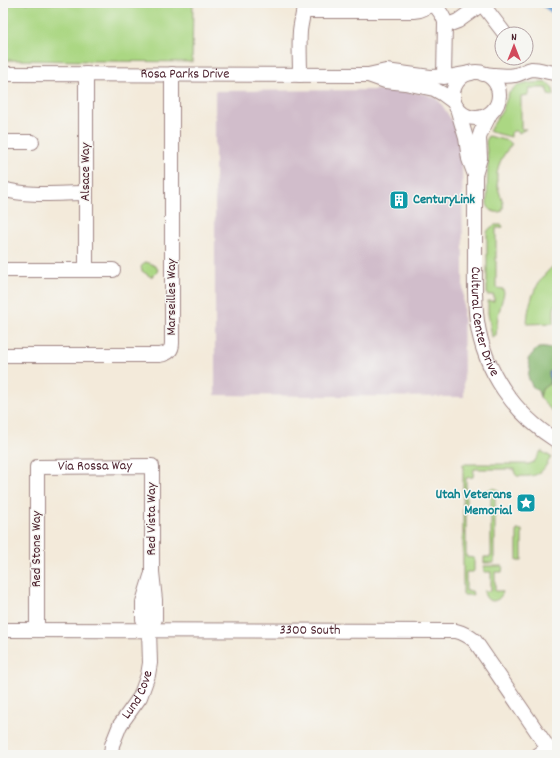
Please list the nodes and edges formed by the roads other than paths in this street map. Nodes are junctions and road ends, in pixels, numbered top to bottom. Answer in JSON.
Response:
{"nodes":[{"id":1,"x":482,"y":3,"type":"edge"},
{"id":2,"x":433,"y":4,"type":"edge"},
{"id":3,"x":304,"y":7,"type":"edge"},
{"id":4,"x":445,"y":26,"type":"junction"},
{"id":5,"x":499,"y":26,"type":"edge"},
{"id":6,"x":553,"y":73,"type":"edge"},
{"id":7,"x":3,"y":74,"type":"edge"},
{"id":8,"x":86,"y":74,"type":"junction"},
{"id":9,"x":172,"y":74,"type":"junction"},
{"id":10,"x":477,"y":74,"type":"junction"},
{"id":11,"x":300,"y":75,"type":"junction"},
{"id":12,"x":368,"y":75,"type":"junction"},
{"id":13,"x":444,"y":77,"type":"junction"},
{"id":14,"x":499,"y":98,"type":"junction"},
{"id":15,"x":455,"y":105,"type":"junction"},
{"id":16,"x":490,"y":114,"type":"junction"},
{"id":17,"x":3,"y":142,"type":"edge"},
{"id":18,"x":32,"y":142,"type":"dead end"},
{"id":19,"x":475,"y":175,"type":"junction"},
{"id":20,"x":3,"y":189,"type":"edge"},
{"id":21,"x":86,"y":193,"type":"junction"},
{"id":22,"x":3,"y":270,"type":"edge"},
{"id":23,"x":86,"y":270,"type":"junction"},
{"id":24,"x":112,"y":270,"type":"dead end"},
{"id":25,"x":3,"y":355,"type":"edge"},
{"id":26,"x":557,"y":441,"type":"edge"},
{"id":27,"x":152,"y":466,"type":"joint"},
{"id":28,"x":37,"y":467,"type":"joint"},
{"id":29,"x":3,"y":630,"type":"edge"},
{"id":30,"x":37,"y":630,"type":"junction"},
{"id":31,"x":149,"y":630,"type":"junction"},
{"id":32,"x":546,"y":753,"type":"edge"},
{"id":33,"x":111,"y":755,"type":"edge"}],
"edges":[{"from":1,"to":4,"type":"street"},
{"from":1,"to":5,"type":"street"},
{"from":2,"to":3,"type":"street"},
{"from":2,"to":4,"type":"street"},
{"from":3,"to":11,"type":"street"},
{"from":4,"to":13,"type":"street"},
{"from":6,"to":10,"type":"street","name":"Rosa Parks Drive"},
{"from":6,"to":14,"type":"street","name":"Rosa Parks Drive"},
{"from":7,"to":8,"type":"street","name":"Rosa Parks Drive"},
{"from":8,"to":9,"type":"street","name":"Rosa Parks Drive"},
{"from":8,"to":21,"type":"street","name":"Alsace Way"},
{"from":9,"to":11,"type":"street","name":"Rosa Parks Drive"},
{"from":9,"to":25,"type":"street","name":"Marseilles Way"},
{"from":10,"to":13,"type":"street","name":"Rosa Parks Drive"},
{"from":10,"to":14,"type":"street"},
{"from":10,"to":15,"type":"street"},
{"from":11,"to":12,"type":"street","name":"Rosa Parks Drive"},
{"from":12,"to":13,"type":"street","name":"Rosa Parks Drive"},
{"from":12,"to":15,"type":"street","name":"Rosa Parks Drive"},
{"from":14,"to":16,"type":"street","name":"Rosa Parks Drive"},
{"from":15,"to":16,"type":"street","name":"Rosa Parks Drive"},
{"from":15,"to":19,"type":"street","name":"Cultural Center Drive"},
{"from":16,"to":19,"type":"street","name":"Cultural Center Drive"},
{"from":17,"to":18,"type":"street"},
{"from":19,"to":26,"type":"street","name":"Cultural Center Drive"},
{"from":20,"to":21,"type":"street"},
{"from":21,"to":23,"type":"street","name":"Alsace Way"},
{"from":22,"to":23,"type":"street"},
{"from":23,"to":24,"type":"street"},
{"from":27,"to":28,"type":"street","name":"Via Rossa Way"},
{"from":27,"to":31,"type":"street","name":"Red Vista Way"},
{"from":28,"to":30,"type":"street","name":"Red Stone Way"},
{"from":29,"to":30,"type":"street","name":"3300 South"},
{"from":30,"to":31,"type":"street","name":"3300 South"},
{"from":31,"to":32,"type":"street","name":"3300 South"},
{"from":31,"to":33,"type":"street","name":"Lund Cove"}]}
